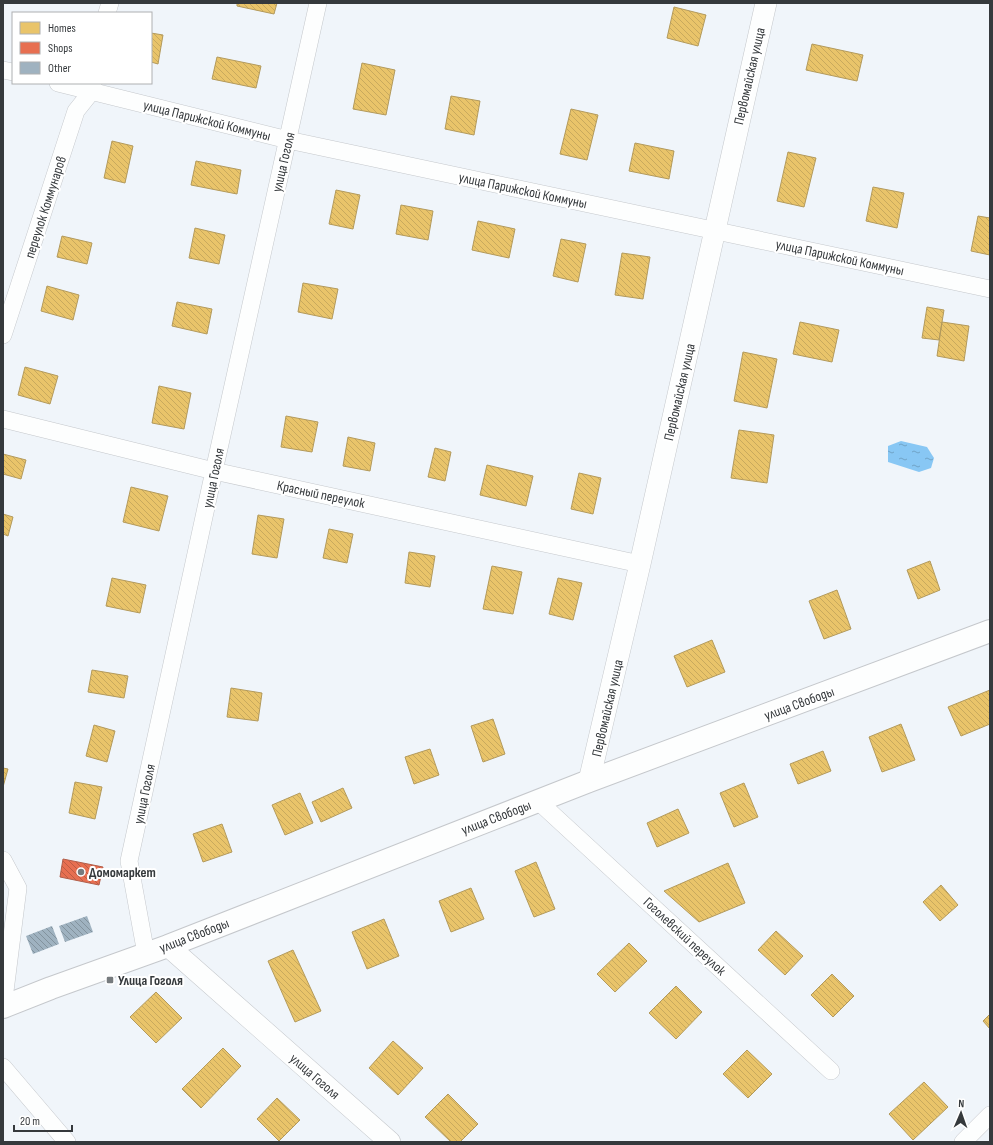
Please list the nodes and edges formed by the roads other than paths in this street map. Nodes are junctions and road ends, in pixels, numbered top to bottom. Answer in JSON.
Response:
{"nodes":[{"id":1,"x":318,"y":3,"type":"edge"},
{"id":2,"x":766,"y":3,"type":"edge"},
{"id":3,"x":66,"y":84,"type":"edge"},
{"id":4,"x":92,"y":87,"type":"edge"},
{"id":5,"x":288,"y":140,"type":"junction"},
{"id":6,"x":715,"y":231,"type":"junction"},
{"id":7,"x":990,"y":289,"type":"edge"},
{"id":8,"x":3,"y":335,"type":"edge"},
{"id":9,"x":3,"y":419,"type":"edge"},
{"id":10,"x":214,"y":471,"type":"junction"},
{"id":11,"x":640,"y":564,"type":"junction"},
{"id":12,"x":990,"y":631,"type":"edge"},
{"id":13,"x":590,"y":781,"type":"junction"},
{"id":14,"x":538,"y":801,"type":"junction"},
{"id":15,"x":3,"y":860,"type":"edge"},
{"id":16,"x":168,"y":946,"type":"junction"},
{"id":17,"x":146,"y":954,"type":"junction"},
{"id":18,"x":3,"y":1007,"type":"edge"},
{"id":19,"x":3,"y":1067,"type":"edge"},
{"id":20,"x":831,"y":1071,"type":"dead end"},
{"id":21,"x":990,"y":1115,"type":"edge"},
{"id":22,"x":67,"y":1142,"type":"edge"},
{"id":23,"x":390,"y":1142,"type":"edge"},
{"id":24,"x":963,"y":1142,"type":"edge"}],
"edges":[{"from":1,"to":5,"type":"street","name":"улица Гоголя"},
{"from":2,"to":6,"type":"street","name":"Первомайская улица"},
{"from":3,"to":4,"type":"street","name":"улица Парижской Коммуны"},
{"from":4,"to":5,"type":"street","name":"улица Парижской Коммуны"},
{"from":4,"to":8,"type":"street","name":"переулок Коммунаров"},
{"from":5,"to":6,"type":"street","name":"улица Парижской Коммуны"},
{"from":5,"to":10,"type":"street","name":"улица Гоголя"},
{"from":6,"to":7,"type":"street","name":"улица Парижской Коммуны"},
{"from":6,"to":11,"type":"street","name":"Первомайская улица"},
{"from":9,"to":10,"type":"street","name":"Красный переулок"},
{"from":10,"to":11,"type":"street","name":"Красный переулок"},
{"from":10,"to":17,"type":"street","name":"улица Гоголя"},
{"from":11,"to":13,"type":"street","name":"Первомайская улица"},
{"from":12,"to":13,"type":"main road","name":"улица Свободы"},
{"from":13,"to":14,"type":"main road","name":"улица Свободы"},
{"from":14,"to":16,"type":"main road","name":"улица Свободы"},
{"from":14,"to":20,"type":"street","name":"Гоголевский переулок"},
{"from":15,"to":18,"type":"street"},
{"from":16,"to":17,"type":"main road","name":"улица Свободы"},
{"from":16,"to":23,"type":"street","name":"улица Гоголя"},
{"from":17,"to":18,"type":"main road","name":"улица Свободы"},
{"from":19,"to":22,"type":"street"},
{"from":21,"to":24,"type":"street"}]}
